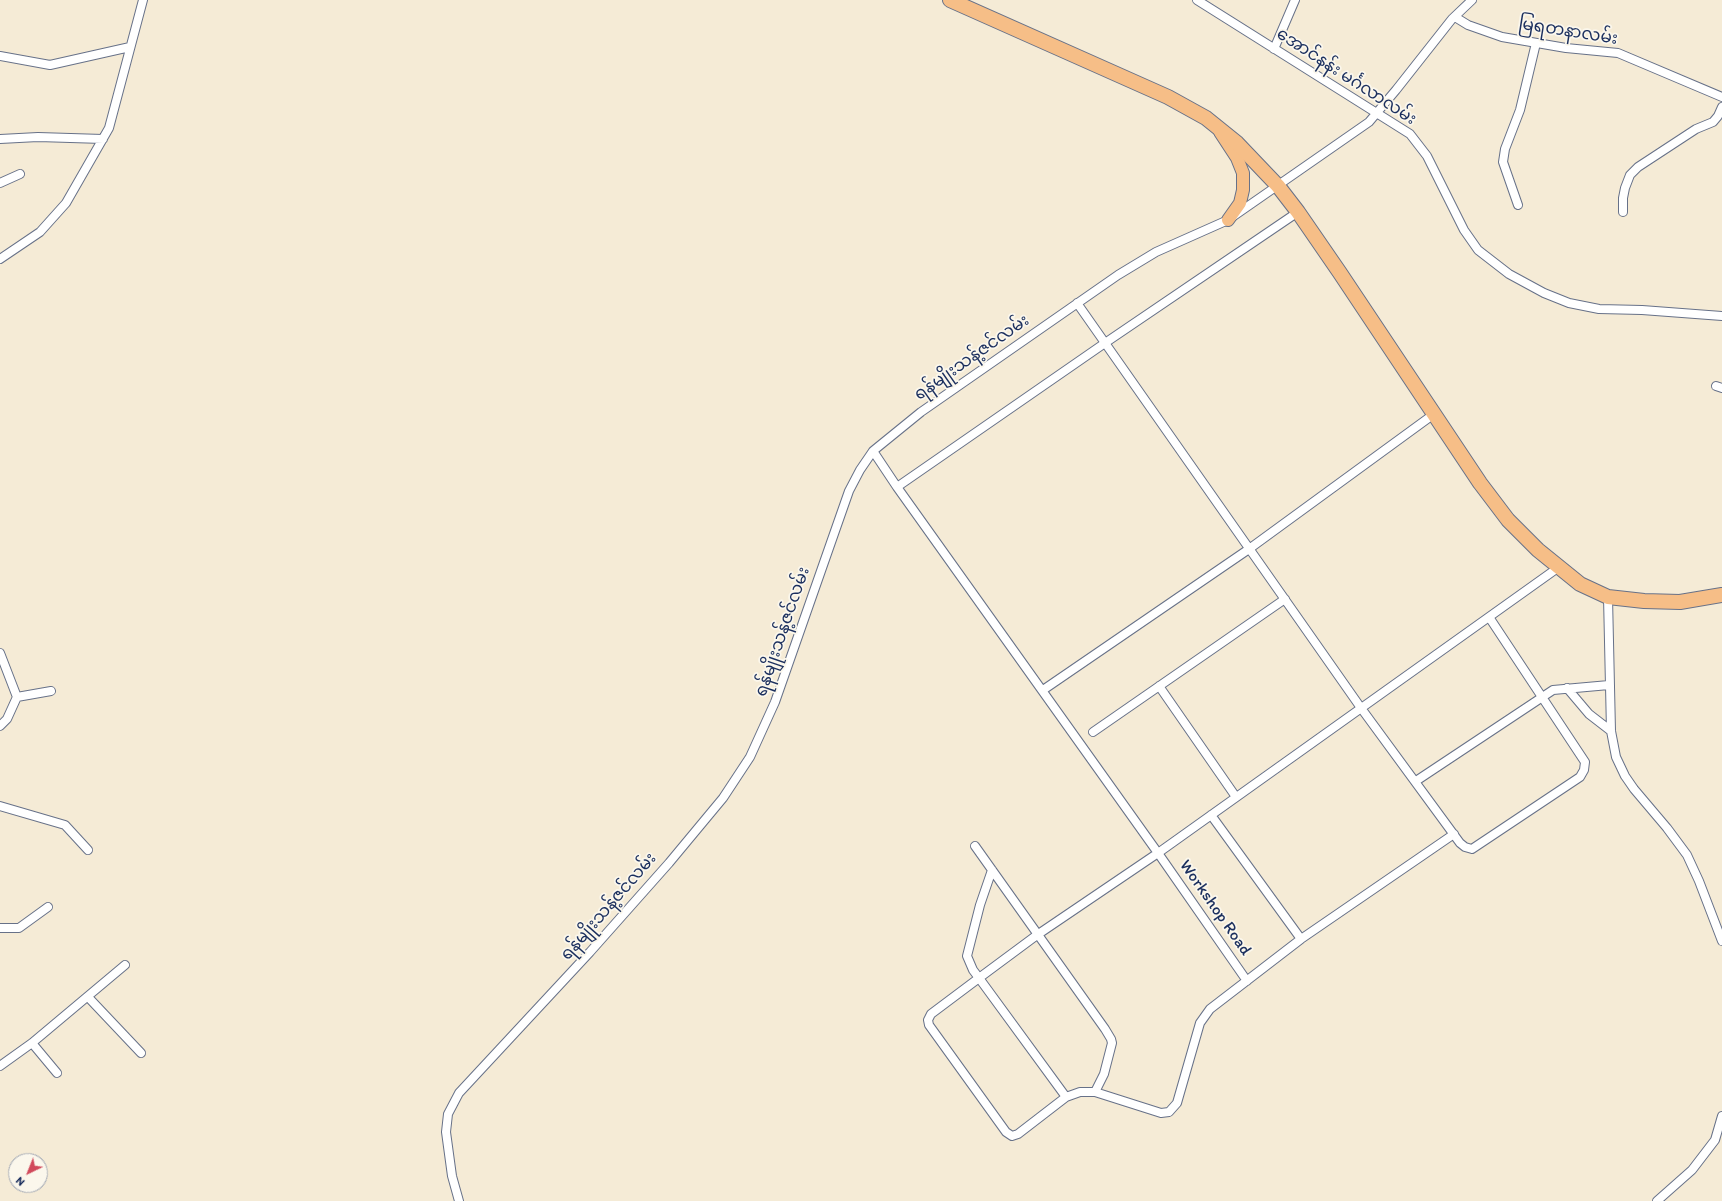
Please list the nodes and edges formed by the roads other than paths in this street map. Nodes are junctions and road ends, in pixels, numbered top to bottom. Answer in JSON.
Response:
{"nodes":[{"id":1,"x":143,"y":0,"type":"edge"},
{"id":2,"x":950,"y":0,"type":"edge"},
{"id":3,"x":1197,"y":0,"type":"edge"},
{"id":4,"x":1295,"y":0,"type":"edge"},
{"id":5,"x":1472,"y":0,"type":"edge"},
{"id":6,"x":1455,"y":17,"type":"junction"},
{"id":7,"x":1536,"y":43,"type":"junction"},
{"id":8,"x":130,"y":47,"type":"junction"},
{"id":9,"x":1274,"y":49,"type":"junction"},
{"id":10,"x":0,"y":56,"type":"edge"},
{"id":11,"x":1722,"y":97,"type":"edge"},
{"id":12,"x":1722,"y":107,"type":"edge"},
{"id":13,"x":1376,"y":113,"type":"junction"},
{"id":14,"x":1214,"y":125,"type":"junction"},
{"id":15,"x":0,"y":139,"type":"edge"},
{"id":16,"x":103,"y":139,"type":"junction"},
{"id":17,"x":20,"y":174,"type":"dead end"},
{"id":18,"x":0,"y":182,"type":"edge"},
{"id":19,"x":1278,"y":186,"type":"junction"},
{"id":20,"x":1518,"y":205,"type":"dead end"},
{"id":21,"x":1298,"y":212,"type":"junction"},
{"id":22,"x":1623,"y":212,"type":"dead end"},
{"id":23,"x":1228,"y":220,"type":"junction"},
{"id":24,"x":0,"y":259,"type":"edge"},
{"id":25,"x":1077,"y":303,"type":"junction"},
{"id":26,"x":1722,"y":316,"type":"edge"},
{"id":27,"x":1105,"y":343,"type":"junction"},
{"id":28,"x":1434,"y":414,"type":"junction"},
{"id":29,"x":873,"y":451,"type":"junction"},
{"id":30,"x":897,"y":487,"type":"junction"},
{"id":31,"x":1249,"y":549,"type":"junction"},
{"id":32,"x":1559,"y":567,"type":"junction"},
{"id":33,"x":1722,"y":595,"type":"edge"},
{"id":34,"x":1608,"y":597,"type":"junction"},
{"id":35,"x":1285,"y":599,"type":"junction"},
{"id":36,"x":1489,"y":617,"type":"junction"},
{"id":37,"x":0,"y":653,"type":"edge"},
{"id":38,"x":1609,"y":685,"type":"junction"},
{"id":39,"x":1159,"y":686,"type":"junction"},
{"id":40,"x":1567,"y":688,"type":"junction"},
{"id":41,"x":1043,"y":690,"type":"junction"},
{"id":42,"x":51,"y":691,"type":"dead end"},
{"id":43,"x":17,"y":697,"type":"junction"},
{"id":44,"x":1541,"y":697,"type":"junction"},
{"id":45,"x":1361,"y":708,"type":"junction"},
{"id":46,"x":0,"y":726,"type":"edge"},
{"id":47,"x":1611,"y":731,"type":"junction"},
{"id":48,"x":1093,"y":732,"type":"dead end"},
{"id":49,"x":1416,"y":781,"type":"junction"},
{"id":50,"x":1236,"y":797,"type":"junction"},
{"id":51,"x":0,"y":806,"type":"edge"},
{"id":52,"x":1211,"y":815,"type":"junction"},
{"id":53,"x":1454,"y":834,"type":"junction"},
{"id":54,"x":975,"y":846,"type":"dead end"},
{"id":55,"x":88,"y":850,"type":"dead end"},
{"id":56,"x":1158,"y":853,"type":"junction"},
{"id":57,"x":992,"y":870,"type":"junction"},
{"id":58,"x":48,"y":907,"type":"dead end"},
{"id":59,"x":0,"y":928,"type":"edge"},
{"id":60,"x":1037,"y":935,"type":"junction"},
{"id":61,"x":1301,"y":939,"type":"junction"},
{"id":62,"x":1722,"y":941,"type":"edge"},
{"id":63,"x":125,"y":965,"type":"dead end"},
{"id":64,"x":979,"y":978,"type":"junction"},
{"id":65,"x":1247,"y":981,"type":"junction"},
{"id":66,"x":88,"y":997,"type":"junction"},
{"id":67,"x":32,"y":1043,"type":"junction"},
{"id":68,"x":141,"y":1053,"type":"dead end"},
{"id":69,"x":0,"y":1066,"type":"edge"},
{"id":70,"x":57,"y":1073,"type":"dead end"},
{"id":71,"x":1095,"y":1092,"type":"junction"},
{"id":72,"x":1066,"y":1096,"type":"junction"},
{"id":73,"x":1722,"y":1116,"type":"edge"},
{"id":74,"x":459,"y":1201,"type":"edge"},
{"id":75,"x":1656,"y":1201,"type":"edge"}],
"edges":[{"from":1,"to":8,"type":"street"},
{"from":2,"to":14,"type":"highway"},
{"from":3,"to":9,"type":"street","name":"အောင်နန်း မင်္ဂလာလမ်း"},
{"from":4,"to":9,"type":"street"},
{"from":5,"to":6,"type":"street","name":"ရန်မျိုးသန့်ဇင်လမ်း"},
{"from":6,"to":7,"type":"street","name":"မြရတနာလမ်း"},
{"from":6,"to":13,"type":"street","name":"ရန်မျိုးသန့်ဇင်လမ်း"},
{"from":7,"to":11,"type":"street","name":"မြရတနာလမ်း"},
{"from":7,"to":20,"type":"street"},
{"from":8,"to":10,"type":"street"},
{"from":8,"to":16,"type":"street"},
{"from":9,"to":13,"type":"street","name":"အောင်နန်း မင်္ဂလာလမ်း"},
{"from":12,"to":22,"type":"street"},
{"from":13,"to":19,"type":"street","name":"ရန်မျိုးသန့်ဇင်လမ်း"},
{"from":13,"to":26,"type":"street","name":"အောင်နန်း မင်္ဂလာလမ်း"},
{"from":14,"to":19,"type":"highway"},
{"from":14,"to":23,"type":"main road"},
{"from":15,"to":16,"type":"street"},
{"from":16,"to":24,"type":"street"},
{"from":17,"to":18,"type":"street"},
{"from":19,"to":21,"type":"highway"},
{"from":19,"to":23,"type":"street","name":"ရန်မျိုးသန့်ဇင်လမ်း"},
{"from":21,"to":27,"type":"street"},
{"from":21,"to":28,"type":"highway"},
{"from":23,"to":25,"type":"street","name":"ရန်မျိုးသန့်ဇင်လမ်း"},
{"from":25,"to":27,"type":"street"},
{"from":25,"to":29,"type":"street","name":"ရန်မျိုးသန့်ဇင်လမ်း"},
{"from":27,"to":30,"type":"street"},
{"from":27,"to":31,"type":"street"},
{"from":28,"to":31,"type":"street"},
{"from":28,"to":32,"type":"highway"},
{"from":29,"to":30,"type":"street","name":"Workshop Road"},
{"from":29,"to":74,"type":"street","name":"ရန်မျိုးသန့်ဇင်လမ်း"},
{"from":30,"to":41,"type":"street","name":"Workshop Road"},
{"from":31,"to":35,"type":"street"},
{"from":31,"to":41,"type":"street"},
{"from":32,"to":34,"type":"highway"},
{"from":32,"to":36,"type":"street"},
{"from":33,"to":34,"type":"highway"},
{"from":34,"to":38,"type":"street"},
{"from":35,"to":39,"type":"street"},
{"from":35,"to":45,"type":"street"},
{"from":36,"to":44,"type":"street"},
{"from":36,"to":45,"type":"street"},
{"from":37,"to":43,"type":"street"},
{"from":38,"to":40,"type":"street"},
{"from":38,"to":47,"type":"street"},
{"from":39,"to":48,"type":"street"},
{"from":39,"to":50,"type":"street"},
{"from":40,"to":44,"type":"street"},
{"from":40,"to":47,"type":"street"},
{"from":41,"to":56,"type":"street","name":"Workshop Road"},
{"from":42,"to":43,"type":"street"},
{"from":43,"to":46,"type":"street"},
{"from":44,"to":49,"type":"street"},
{"from":44,"to":53,"type":"street"},
{"from":45,"to":49,"type":"street"},
{"from":45,"to":50,"type":"street"},
{"from":47,"to":62,"type":"street"},
{"from":49,"to":53,"type":"street"},
{"from":50,"to":52,"type":"street"},
{"from":51,"to":55,"type":"street"},
{"from":52,"to":56,"type":"street"},
{"from":52,"to":61,"type":"street"},
{"from":53,"to":61,"type":"street"},
{"from":54,"to":57,"type":"street"},
{"from":56,"to":60,"type":"street"},
{"from":56,"to":65,"type":"street","name":"Workshop Road"},
{"from":57,"to":60,"type":"street"},
{"from":57,"to":64,"type":"street"},
{"from":58,"to":59,"type":"street"},
{"from":60,"to":64,"type":"street"},
{"from":60,"to":71,"type":"street"},
{"from":61,"to":65,"type":"street"},
{"from":63,"to":66,"type":"street"},
{"from":64,"to":72,"type":"street"},
{"from":64,"to":72,"type":"street"},
{"from":65,"to":71,"type":"street"},
{"from":66,"to":67,"type":"street"},
{"from":66,"to":68,"type":"street"},
{"from":67,"to":69,"type":"street"},
{"from":67,"to":70,"type":"street"},
{"from":71,"to":72,"type":"street"},
{"from":73,"to":75,"type":"street"}]}
